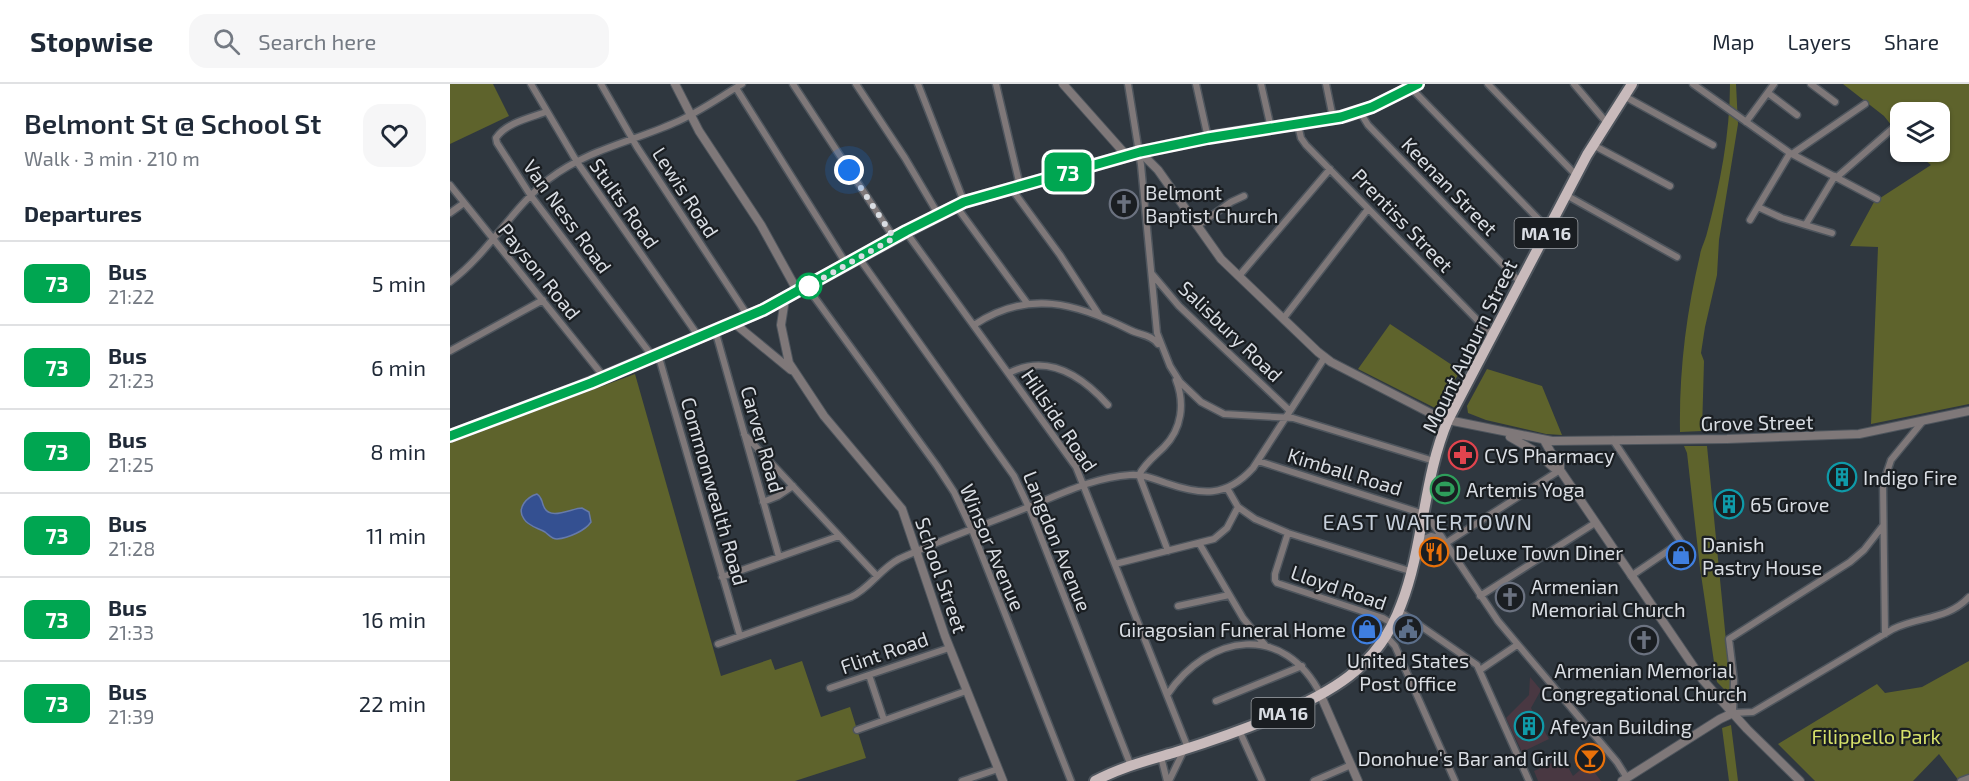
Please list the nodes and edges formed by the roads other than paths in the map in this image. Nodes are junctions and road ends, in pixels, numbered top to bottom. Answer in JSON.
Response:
{"nodes":[{"id":1,"x":531,"y":84,"type":"edge"},
{"id":2,"x":601,"y":84,"type":"edge"},
{"id":3,"x":675,"y":84,"type":"edge"},
{"id":4,"x":793,"y":84,"type":"edge"},
{"id":5,"x":856,"y":84,"type":"edge"},
{"id":6,"x":918,"y":84,"type":"edge"},
{"id":7,"x":996,"y":84,"type":"edge"},
{"id":8,"x":1063,"y":84,"type":"edge"},
{"id":9,"x":1128,"y":84,"type":"edge"},
{"id":10,"x":1196,"y":84,"type":"edge"},
{"id":11,"x":1261,"y":84,"type":"edge"},
{"id":12,"x":1326,"y":84,"type":"edge"},
{"id":13,"x":1488,"y":84,"type":"edge"},
{"id":14,"x":1574,"y":84,"type":"edge"},
{"id":15,"x":1632,"y":84,"type":"edge"},
{"id":16,"x":1693,"y":84,"type":"edge"},
{"id":17,"x":1774,"y":84,"type":"edge"},
{"id":18,"x":1811,"y":84,"type":"edge"},
{"id":19,"x":739,"y":86,"type":"edge"},
{"id":20,"x":1408,"y":87,"type":"edge"},
{"id":21,"x":1767,"y":93,"type":"junction"},
{"id":22,"x":1624,"y":96,"type":"junction"},
{"id":23,"x":1835,"y":102,"type":"dead end"},
{"id":24,"x":1865,"y":104,"type":"dead end"},
{"id":25,"x":546,"y":112,"type":"junction"},
{"id":26,"x":1360,"y":112,"type":"junction"},
{"id":27,"x":690,"y":115,"type":"junction"},
{"id":28,"x":1797,"y":115,"type":"dead end"},
{"id":29,"x":1334,"y":119,"type":"junction"},
{"id":30,"x":1746,"y":122,"type":"junction"},
{"id":31,"x":1606,"y":123,"type":"junction"},
{"id":32,"x":1298,"y":125,"type":"junction"},
{"id":33,"x":1271,"y":128,"type":"junction"},
{"id":34,"x":1890,"y":131,"type":"edge"},
{"id":35,"x":631,"y":138,"type":"junction"},
{"id":36,"x":1208,"y":138,"type":"junction"},
{"id":37,"x":1593,"y":145,"type":"junction"},
{"id":38,"x":1713,"y":146,"type":"dead end"},
{"id":39,"x":1140,"y":152,"type":"junction"},
{"id":40,"x":1791,"y":153,"type":"junction"},
{"id":41,"x":1127,"y":156,"type":"junction"},
{"id":42,"x":577,"y":162,"type":"junction"},
{"id":43,"x":1330,"y":169,"type":"junction"},
{"id":44,"x":1576,"y":175,"type":"junction"},
{"id":45,"x":1836,"y":176,"type":"junction"},
{"id":46,"x":450,"y":185,"type":"edge"},
{"id":47,"x":1670,"y":186,"type":"dead end"},
{"id":48,"x":1016,"y":187,"type":"junction"},
{"id":49,"x":1566,"y":195,"type":"junction"},
{"id":50,"x":531,"y":196,"type":"junction"},
{"id":51,"x":1244,"y":196,"type":"dead end"},
{"id":52,"x":1877,"y":199,"type":"dead end"},
{"id":53,"x":464,"y":203,"type":"junction"},
{"id":54,"x":960,"y":204,"type":"junction"},
{"id":55,"x":1758,"y":207,"type":"junction"},
{"id":56,"x":1368,"y":209,"type":"junction"},
{"id":57,"x":450,"y":213,"type":"edge"},
{"id":58,"x":938,"y":214,"type":"junction"},
{"id":59,"x":1750,"y":220,"type":"dead end"},
{"id":60,"x":1806,"y":224,"type":"junction"},
{"id":61,"x":1197,"y":226,"type":"junction"},
{"id":62,"x":1548,"y":229,"type":"junction"},
{"id":63,"x":906,"y":231,"type":"junction"},
{"id":64,"x":1832,"y":233,"type":"dead end"},
{"id":65,"x":492,"y":238,"type":"junction"},
{"id":66,"x":894,"y":238,"type":"junction"},
{"id":67,"x":1677,"y":257,"type":"dead end"},
{"id":68,"x":859,"y":258,"type":"junction"},
{"id":69,"x":847,"y":265,"type":"junction"},
{"id":70,"x":1151,"y":273,"type":"junction"},
{"id":71,"x":1239,"y":276,"type":"junction"},
{"id":72,"x":450,"y":282,"type":"edge"},
{"id":73,"x":1520,"y":282,"type":"junction"},
{"id":74,"x":802,"y":290,"type":"junction"},
{"id":75,"x":785,"y":299,"type":"junction"},
{"id":76,"x":543,"y":300,"type":"junction"},
{"id":77,"x":1027,"y":303,"type":"junction"},
{"id":78,"x":748,"y":316,"type":"junction"},
{"id":79,"x":1099,"y":316,"type":"junction"},
{"id":80,"x":1283,"y":319,"type":"junction"},
{"id":81,"x":734,"y":322,"type":"junction"},
{"id":82,"x":974,"y":325,"type":"junction"},
{"id":83,"x":715,"y":330,"type":"junction"},
{"id":84,"x":1492,"y":335,"type":"junction"},
{"id":85,"x":699,"y":337,"type":"junction"},
{"id":86,"x":450,"y":351,"type":"edge"},
{"id":87,"x":656,"y":355,"type":"junction"},
{"id":88,"x":1325,"y":357,"type":"junction"},
{"id":89,"x":1170,"y":366,"type":"junction"},
{"id":90,"x":793,"y":371,"type":"junction"},
{"id":91,"x":1009,"y":373,"type":"junction"},
{"id":92,"x":604,"y":377,"type":"junction"},
{"id":93,"x":1108,"y":405,"type":"dead end"},
{"id":94,"x":1290,"y":411,"type":"junction"},
{"id":95,"x":1969,"y":411,"type":"edge"},
{"id":96,"x":1285,"y":419,"type":"junction"},
{"id":97,"x":1448,"y":420,"type":"junction"},
{"id":98,"x":1923,"y":421,"type":"junction"},
{"id":99,"x":1501,"y":432,"type":"junction"},
{"id":100,"x":744,"y":433,"type":"junction"},
{"id":101,"x":450,"y":436,"type":"edge"},
{"id":102,"x":1544,"y":440,"type":"junction"},
{"id":103,"x":1613,"y":440,"type":"junction"},
{"id":104,"x":1567,"y":441,"type":"junction"},
{"id":105,"x":1543,"y":457,"type":"junction"},
{"id":106,"x":1557,"y":460,"type":"junction"},
{"id":107,"x":1258,"y":461,"type":"junction"},
{"id":108,"x":1434,"y":461,"type":"junction"},
{"id":109,"x":1560,"y":470,"type":"junction"},
{"id":110,"x":1139,"y":475,"type":"junction"},
{"id":111,"x":1085,"y":485,"type":"junction"},
{"id":112,"x":793,"y":486,"type":"junction"},
{"id":113,"x":1227,"y":488,"type":"junction"},
{"id":114,"x":763,"y":502,"type":"junction"},
{"id":115,"x":1029,"y":507,"type":"junction"},
{"id":116,"x":1238,"y":507,"type":"junction"},
{"id":117,"x":1423,"y":512,"type":"junction"},
{"id":118,"x":1595,"y":524,"type":"junction"},
{"id":119,"x":1882,"y":527,"type":"junction"},
{"id":120,"x":972,"y":530,"type":"junction"},
{"id":121,"x":1288,"y":533,"type":"junction"},
{"id":122,"x":839,"y":536,"type":"junction"},
{"id":123,"x":1445,"y":542,"type":"junction"},
{"id":124,"x":1199,"y":543,"type":"junction"},
{"id":125,"x":1416,"y":544,"type":"junction"},
{"id":126,"x":916,"y":551,"type":"junction"},
{"id":127,"x":1168,"y":551,"type":"junction"},
{"id":128,"x":779,"y":557,"type":"junction"},
{"id":129,"x":1115,"y":564,"type":"junction"},
{"id":130,"x":1410,"y":571,"type":"junction"},
{"id":131,"x":877,"y":576,"type":"junction"},
{"id":132,"x":1631,"y":576,"type":"junction"},
{"id":133,"x":722,"y":578,"type":"junction"},
{"id":134,"x":1229,"y":595,"type":"junction"},
{"id":135,"x":1480,"y":597,"type":"junction"},
{"id":136,"x":1969,"y":597,"type":"edge"},
{"id":137,"x":1178,"y":606,"type":"dead end"},
{"id":138,"x":1399,"y":611,"type":"junction"},
{"id":139,"x":1393,"y":624,"type":"junction"},
{"id":140,"x":1885,"y":634,"type":"junction"},
{"id":141,"x":1385,"y":635,"type":"junction"},
{"id":142,"x":740,"y":636,"type":"junction"},
{"id":143,"x":718,"y":644,"type":"dead end"},
{"id":144,"x":1265,"y":645,"type":"junction"},
{"id":145,"x":1517,"y":645,"type":"junction"},
{"id":146,"x":949,"y":648,"type":"junction"},
{"id":147,"x":1302,"y":666,"type":"junction"},
{"id":148,"x":1480,"y":670,"type":"junction"},
{"id":149,"x":869,"y":675,"type":"junction"},
{"id":150,"x":830,"y":688,"type":"dead end"},
{"id":151,"x":966,"y":691,"type":"junction"},
{"id":152,"x":1167,"y":694,"type":"junction"},
{"id":153,"x":1321,"y":696,"type":"junction"},
{"id":154,"x":1216,"y":701,"type":"dead end"},
{"id":155,"x":1733,"y":713,"type":"junction"},
{"id":156,"x":884,"y":720,"type":"junction"},
{"id":157,"x":857,"y":730,"type":"dead end"},
{"id":158,"x":1239,"y":730,"type":"junction"},
{"id":159,"x":1186,"y":749,"type":"junction"},
{"id":160,"x":1161,"y":757,"type":"junction"},
{"id":161,"x":1351,"y":765,"type":"junction"},
{"id":162,"x":1131,"y":766,"type":"junction"},
{"id":163,"x":998,"y":769,"type":"junction"},
{"id":164,"x":1969,"y":778,"type":"edge"},
{"id":165,"x":1624,"y":779,"type":"edge"},
{"id":166,"x":966,"y":780,"type":"edge"},
{"id":167,"x":1003,"y":781,"type":"edge"},
{"id":168,"x":1071,"y":781,"type":"edge"},
{"id":169,"x":1095,"y":781,"type":"edge"},
{"id":170,"x":1168,"y":781,"type":"edge"},
{"id":171,"x":1262,"y":781,"type":"edge"},
{"id":172,"x":1314,"y":781,"type":"edge"},
{"id":173,"x":1358,"y":781,"type":"edge"},
{"id":174,"x":1455,"y":781,"type":"edge"},
{"id":175,"x":1529,"y":781,"type":"edge"},
{"id":176,"x":1800,"y":781,"type":"edge"},
{"id":177,"x":1961,"y":781,"type":"edge"}],
"edges":[{"from":1,"to":25,"type":"street","name":"Stults Road"},
{"from":2,"to":35,"type":"street","name":"Lewis Road"},
{"from":3,"to":27,"type":"street"},
{"from":4,"to":66,"type":"street"},
{"from":5,"to":58,"type":"street"},
{"from":6,"to":54,"type":"street"},
{"from":7,"to":48,"type":"street"},
{"from":8,"to":41,"type":"street"},
{"from":9,"to":39,"type":"street"},
{"from":10,"to":36,"type":"street"},
{"from":11,"to":33,"type":"street"},
{"from":12,"to":29,"type":"street"},
{"from":13,"to":44,"type":"street"},
{"from":14,"to":31,"type":"street"},
{"from":15,"to":22,"type":"main road","name":"Mount Auburn Street","number":"MA 16"},
{"from":16,"to":30,"type":"street"},
{"from":17,"to":21,"type":"street"},
{"from":18,"to":23,"type":"street"},
{"from":19,"to":27,"type":"street"},
{"from":19,"to":69,"type":"street"},
{"from":20,"to":26,"type":"main road"},
{"from":20,"to":62,"type":"street"},
{"from":21,"to":28,"type":"street"},
{"from":21,"to":30,"type":"street"},
{"from":22,"to":31,"type":"main road","name":"Mount Auburn Street","number":"MA 16"},
{"from":22,"to":38,"type":"street"},
{"from":24,"to":40,"type":"street"},
{"from":25,"to":42,"type":"street","name":"Stults Road"},
{"from":25,"to":50,"type":"street","name":"Van Ness Road"},
{"from":26,"to":29,"type":"main road"},
{"from":26,"to":73,"type":"street","name":"Keenan Street"},
{"from":27,"to":35,"type":"street"},
{"from":27,"to":74,"type":"street"},
{"from":29,"to":32,"type":"main road"},
{"from":30,"to":40,"type":"street"},
{"from":31,"to":37,"type":"main road","name":"Mount Auburn Street","number":"MA 16"},
{"from":32,"to":33,"type":"main road"},
{"from":32,"to":43,"type":"street","name":"Prentiss Street"},
{"from":33,"to":36,"type":"main road"},
{"from":34,"to":45,"type":"street"},
{"from":35,"to":42,"type":"street"},
{"from":35,"to":78,"type":"street","name":"Lewis Road"},
{"from":36,"to":39,"type":"main road"},
{"from":37,"to":44,"type":"main road","name":"Mount Auburn Street","number":"MA 16"},
{"from":37,"to":47,"type":"street"},
{"from":39,"to":41,"type":"main road"},
{"from":39,"to":61,"type":"street","name":"Grove Street"},
{"from":39,"to":70,"type":"street"},
{"from":40,"to":45,"type":"street"},
{"from":40,"to":55,"type":"street"},
{"from":41,"to":48,"type":"main road"},
{"from":42,"to":50,"type":"street"},
{"from":42,"to":85,"type":"street","name":"Stults Road"},
{"from":43,"to":56,"type":"street","name":"Prentiss Street"},
{"from":43,"to":71,"type":"street"},
{"from":44,"to":49,"type":"main road","name":"Mount Auburn Street","number":"MA 16"},
{"from":45,"to":52,"type":"street"},
{"from":45,"to":60,"type":"street"},
{"from":46,"to":53,"type":"street","name":"Payson Road"},
{"from":48,"to":54,"type":"main road"},
{"from":48,"to":79,"type":"street"},
{"from":49,"to":62,"type":"main road","name":"Mount Auburn Street","number":"MA 16"},
{"from":49,"to":67,"type":"street"},
{"from":50,"to":65,"type":"street"},
{"from":50,"to":87,"type":"street","name":"Van Ness Road"},
{"from":51,"to":61,"type":"street"},
{"from":53,"to":57,"type":"street"},
{"from":53,"to":65,"type":"street","name":"Payson Road"},
{"from":54,"to":58,"type":"main road"},
{"from":54,"to":77,"type":"street"},
{"from":55,"to":59,"type":"street"},
{"from":55,"to":60,"type":"street"},
{"from":56,"to":80,"type":"street"},
{"from":56,"to":84,"type":"street","name":"Prentiss Street"},
{"from":58,"to":63,"type":"main road"},
{"from":60,"to":64,"type":"street"},
{"from":61,"to":71,"type":"street","name":"Grove Street"},
{"from":62,"to":73,"type":"main road","name":"Mount Auburn Street","number":"MA 16"},
{"from":63,"to":66,"type":"main road"},
{"from":63,"to":82,"type":"street","name":"Hillside Road"},
{"from":65,"to":72,"type":"street"},
{"from":65,"to":76,"type":"street","name":"Payson Road"},
{"from":66,"to":68,"type":"main road"},
{"from":68,"to":69,"type":"main road"},
{"from":68,"to":115,"type":"street","name":"Langdon Avenue"},
{"from":69,"to":74,"type":"main road"},
{"from":70,"to":89,"type":"street"},
{"from":70,"to":94,"type":"street","name":"Salisbury Road"},
{"from":71,"to":80,"type":"street","name":"Grove Street"},
{"from":73,"to":84,"type":"main road","name":"Mount Auburn Street","number":"MA 16"},
{"from":74,"to":75,"type":"main road"},
{"from":74,"to":120,"type":"street","name":"Winsor Avenue"},
{"from":75,"to":78,"type":"main road"},
{"from":75,"to":90,"type":"street","name":"School Street"},
{"from":76,"to":86,"type":"street"},
{"from":76,"to":92,"type":"street","name":"Payson Road"},
{"from":77,"to":79,"type":"street"},
{"from":77,"to":82,"type":"street"},
{"from":78,"to":81,"type":"main road"},
{"from":79,"to":89,"type":"street"},
{"from":80,"to":88,"type":"street","name":"Grove Street"},
{"from":81,"to":83,"type":"main road"},
{"from":81,"to":90,"type":"street","name":"School Street"},
{"from":82,"to":91,"type":"street","name":"Hillside Road"},
{"from":83,"to":85,"type":"main road"},
{"from":83,"to":100,"type":"street","name":"Carver Road"},
{"from":84,"to":97,"type":"main road","name":"Mount Auburn Street","number":"MA 16"},
{"from":85,"to":87,"type":"main road"},
{"from":87,"to":92,"type":"main road"},
{"from":87,"to":133,"type":"street","name":"Commonwealth Road"},
{"from":88,"to":94,"type":"street"},
{"from":88,"to":97,"type":"street","name":"Grove Street"},
{"from":89,"to":96,"type":"street"},
{"from":89,"to":110,"type":"street"},
{"from":90,"to":126,"type":"street","name":"School Street"},
{"from":91,"to":93,"type":"street"},
{"from":91,"to":111,"type":"street","name":"Hillside Road"},
{"from":92,"to":101,"type":"main road"},
{"from":94,"to":96,"type":"street"},
{"from":95,"to":98,"type":"street","name":"Grove Street"},
{"from":96,"to":107,"type":"street"},
{"from":96,"to":108,"type":"street"},
{"from":97,"to":99,"type":"street","name":"Grove Street"},
{"from":97,"to":108,"type":"main road","name":"Mount Auburn Street","number":"MA 16"},
{"from":98,"to":103,"type":"street","name":"Grove Street"},
{"from":98,"to":119,"type":"street"},
{"from":99,"to":102,"type":"street","name":"Grove Street"},
{"from":99,"to":105,"type":"street"},
{"from":100,"to":112,"type":"street"},
{"from":100,"to":114,"type":"street","name":"Carver Road"},
{"from":102,"to":104,"type":"street","name":"Grove Street"},
{"from":102,"to":105,"type":"street"},
{"from":102,"to":106,"type":"street"},
{"from":103,"to":104,"type":"street","name":"Grove Street"},
{"from":103,"to":132,"type":"street"},
{"from":104,"to":106,"type":"street"},
{"from":105,"to":109,"type":"street"},
{"from":106,"to":109,"type":"street"},
{"from":107,"to":113,"type":"street"},
{"from":107,"to":117,"type":"street","name":"Kimball Road"},
{"from":108,"to":117,"type":"main road","name":"Mount Auburn Street","number":"MA 16"},
{"from":109,"to":118,"type":"street"},
{"from":109,"to":123,"type":"street"},
{"from":110,"to":111,"type":"street"},
{"from":110,"to":113,"type":"street"},
{"from":110,"to":127,"type":"street"},
{"from":111,"to":115,"type":"street"},
{"from":111,"to":129,"type":"street","name":"Hillside Road"},
{"from":112,"to":114,"type":"street"},
{"from":112,"to":122,"type":"street"},
{"from":113,"to":116,"type":"street"},
{"from":114,"to":128,"type":"street","name":"Carver Road"},
{"from":115,"to":120,"type":"street"},
{"from":115,"to":162,"type":"street","name":"Langdon Avenue"},
{"from":116,"to":121,"type":"street"},
{"from":116,"to":124,"type":"street"},
{"from":117,"to":123,"type":"street"},
{"from":117,"to":125,"type":"main road","name":"Mount Auburn Street","number":"MA 16"},
{"from":118,"to":132,"type":"street"},
{"from":118,"to":135,"type":"street"},
{"from":119,"to":140,"type":"street"},
{"from":119,"to":155,"type":"street"},
{"from":120,"to":126,"type":"street"},
{"from":120,"to":168,"type":"street","name":"Winsor Avenue"},
{"from":121,"to":130,"type":"street"},
{"from":121,"to":139,"type":"street","name":"Lloyd Road"},
{"from":122,"to":128,"type":"street"},
{"from":122,"to":131,"type":"street"},
{"from":123,"to":125,"type":"street"},
{"from":123,"to":135,"type":"street"},
{"from":124,"to":127,"type":"street"},
{"from":124,"to":134,"type":"street"},
{"from":125,"to":130,"type":"main road","name":"Mount Auburn Street","number":"MA 16"},
{"from":126,"to":131,"type":"street"},
{"from":126,"to":146,"type":"street","name":"School Street"},
{"from":127,"to":129,"type":"street"},
{"from":128,"to":133,"type":"street"},
{"from":129,"to":152,"type":"street","name":"Hillside Road"},
{"from":130,"to":138,"type":"main road","name":"Mount Auburn Street","number":"MA 16"},
{"from":131,"to":142,"type":"street"},
{"from":132,"to":155,"type":"street"},
{"from":133,"to":142,"type":"street","name":"Commonwealth Road"},
{"from":134,"to":137,"type":"street"},
{"from":134,"to":144,"type":"street"},
{"from":135,"to":145,"type":"street"},
{"from":136,"to":140,"type":"street"},
{"from":138,"to":139,"type":"main road","name":"Mount Auburn Street","number":"MA 16"},
{"from":138,"to":148,"type":"street"},
{"from":139,"to":141,"type":"main road","name":"Mount Auburn Street","number":"MA 16"},
{"from":140,"to":155,"type":"street"},
{"from":141,"to":153,"type":"main road","name":"Mount Auburn Street","number":"MA 16"},
{"from":141,"to":174,"type":"street"},
{"from":142,"to":143,"type":"street"},
{"from":144,"to":147,"type":"street"},
{"from":144,"to":152,"type":"street"},
{"from":145,"to":148,"type":"street"},
{"from":145,"to":165,"type":"street"},
{"from":146,"to":149,"type":"street","name":"Flint Road"},
{"from":146,"to":151,"type":"street","name":"School Street"},
{"from":147,"to":153,"type":"street"},
{"from":147,"to":154,"type":"street"},
{"from":148,"to":175,"type":"street"},
{"from":149,"to":150,"type":"street","name":"Flint Road"},
{"from":149,"to":156,"type":"street"},
{"from":151,"to":156,"type":"street"},
{"from":151,"to":163,"type":"street","name":"School Street"},
{"from":152,"to":159,"type":"street","name":"Hillside Road"},
{"from":153,"to":158,"type":"main road","name":"Mount Auburn Street","number":"MA 16"},
{"from":153,"to":161,"type":"street"},
{"from":155,"to":165,"type":"street"},
{"from":155,"to":176,"type":"street"},
{"from":156,"to":157,"type":"street"},
{"from":158,"to":159,"type":"main road","name":"Mount Auburn Street","number":"MA 16"},
{"from":158,"to":171,"type":"street"},
{"from":159,"to":160,"type":"main road","name":"Mount Auburn Street","number":"MA 16"},
{"from":159,"to":170,"type":"street"},
{"from":160,"to":162,"type":"main road","name":"Mount Auburn Street","number":"MA 16"},
{"from":160,"to":170,"type":"street"},
{"from":161,"to":172,"type":"street"},
{"from":161,"to":173,"type":"street"},
{"from":162,"to":169,"type":"main road","name":"Mount Auburn Street","number":"MA 16"},
{"from":163,"to":166,"type":"street"},
{"from":163,"to":167,"type":"street","name":"School Street"},
{"from":164,"to":177,"type":"street"}]}
